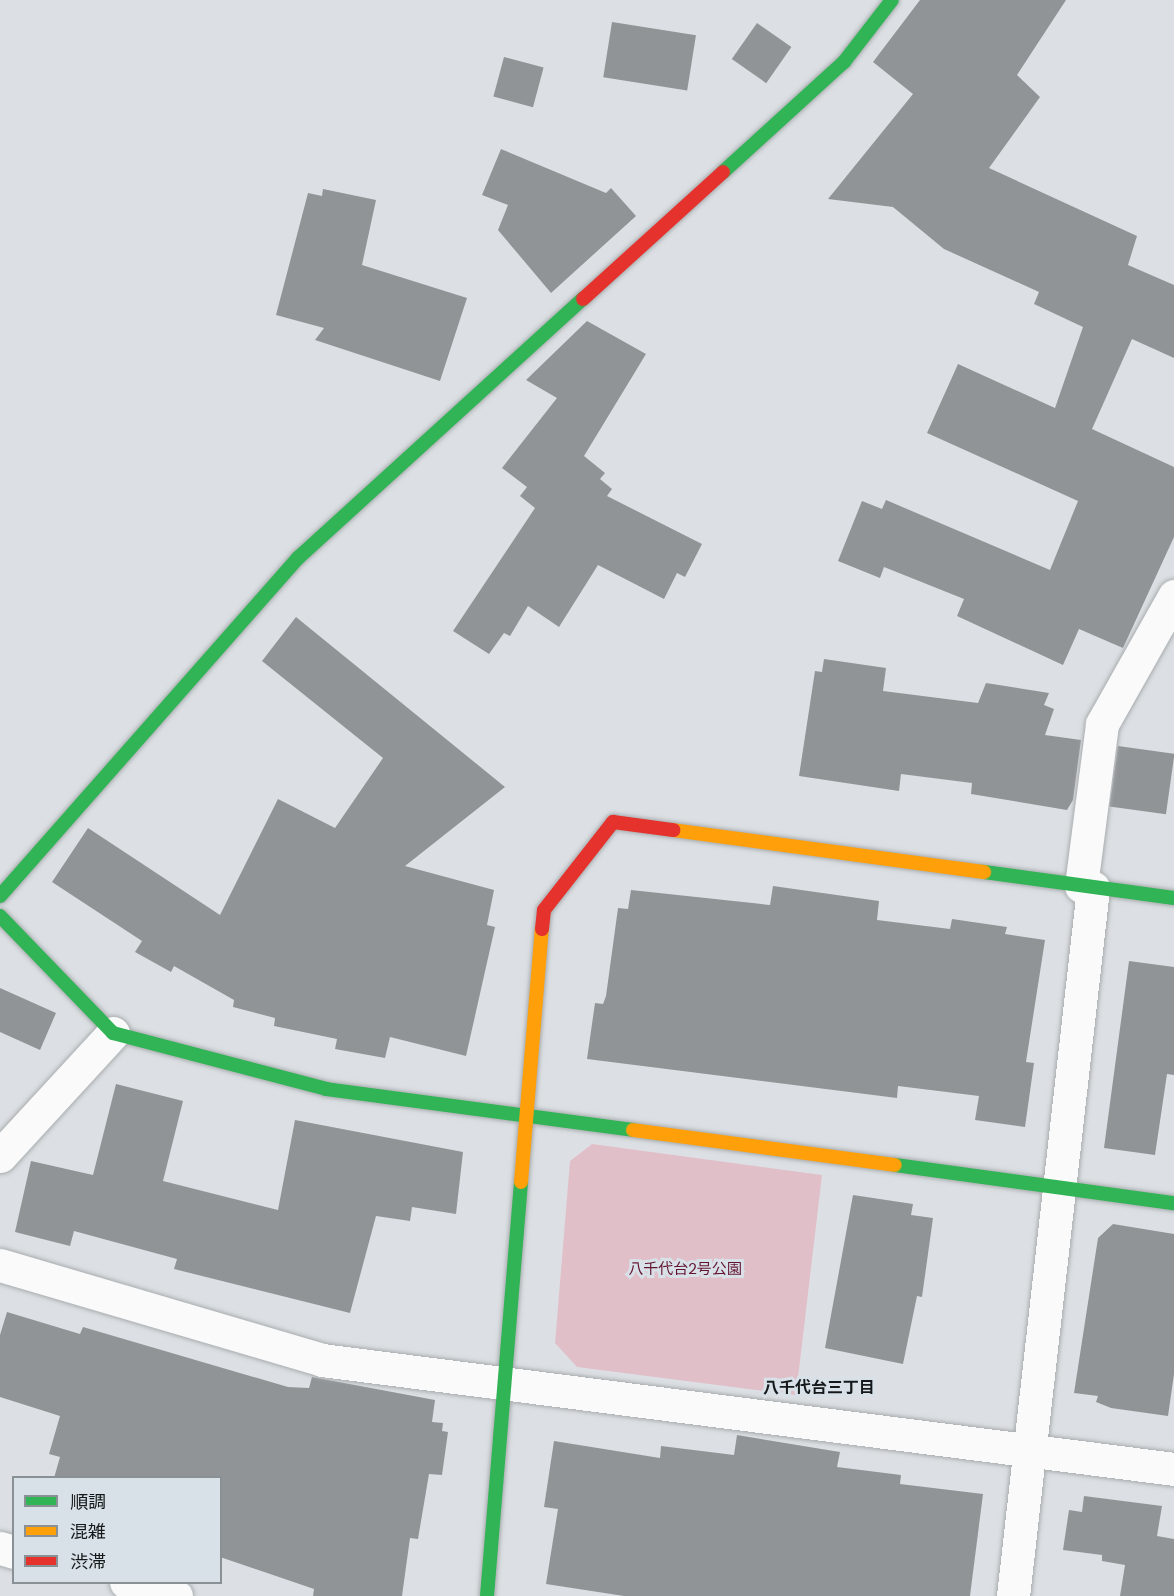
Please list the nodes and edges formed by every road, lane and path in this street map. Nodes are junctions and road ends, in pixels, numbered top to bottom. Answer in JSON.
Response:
{"nodes":[{"id":1,"x":892,"y":0,"type":"edge"},
{"id":2,"x":1174,"y":596,"type":"edge"},
{"id":3,"x":1087,"y":887,"type":"junction"},
{"id":4,"x":0,"y":896,"type":"edge"},
{"id":5,"x":1174,"y":898,"type":"edge"},
{"id":6,"x":0,"y":916,"type":"edge"},
{"id":7,"x":113,"y":1033,"type":"junction"},
{"id":8,"x":526,"y":1113,"type":"junction"},
{"id":9,"x":0,"y":1156,"type":"edge"},
{"id":10,"x":1059,"y":1187,"type":"junction"},
{"id":11,"x":1174,"y":1203,"type":"edge"},
{"id":12,"x":0,"y":1265,"type":"edge"},
{"id":13,"x":506,"y":1382,"type":"junction"},
{"id":14,"x":1030,"y":1450,"type":"junction"},
{"id":15,"x":1174,"y":1469,"type":"edge"},
{"id":16,"x":133,"y":1584,"type":"edge"},
{"id":17,"x":176,"y":1596,"type":"edge"},
{"id":18,"x":487,"y":1596,"type":"edge"},
{"id":19,"x":1013,"y":1596,"type":"edge"}],
"edges":[{"from":1,"to":4,"type":"street"},
{"from":2,"to":3,"type":"street"},
{"from":3,"to":5,"type":"street"},
{"from":3,"to":8,"type":"street"},
{"from":3,"to":10,"type":"street"},
{"from":6,"to":7,"type":"street"},
{"from":7,"to":8,"type":"street"},
{"from":7,"to":9,"type":"street"},
{"from":8,"to":10,"type":"street"},
{"from":8,"to":13,"type":"street"},
{"from":10,"to":11,"type":"street"},
{"from":10,"to":14,"type":"street"},
{"from":12,"to":13,"type":"street"},
{"from":13,"to":14,"type":"street"},
{"from":13,"to":18,"type":"street"},
{"from":14,"to":15,"type":"street"},
{"from":14,"to":19,"type":"street"},
{"from":16,"to":17,"type":"street"}]}
